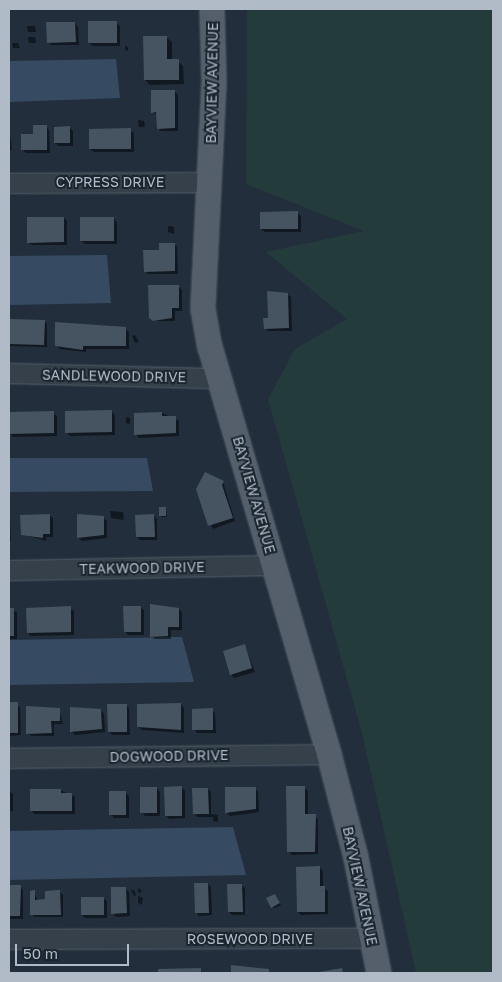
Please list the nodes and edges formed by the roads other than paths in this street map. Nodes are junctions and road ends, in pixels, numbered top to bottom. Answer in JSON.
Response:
{"nodes":[{"id":1,"x":212,"y":9,"type":"edge"},
{"id":2,"x":210,"y":182,"type":"junction"},
{"id":3,"x":9,"y":183,"type":"edge"},
{"id":4,"x":9,"y":373,"type":"edge"},
{"id":5,"x":220,"y":378,"type":"junction"},
{"id":6,"x":275,"y":565,"type":"junction"},
{"id":7,"x":9,"y":570,"type":"edge"},
{"id":8,"x":329,"y":754,"type":"junction"},
{"id":9,"x":9,"y":758,"type":"edge"},
{"id":10,"x":372,"y":938,"type":"junction"},
{"id":11,"x":9,"y":939,"type":"edge"},
{"id":12,"x":379,"y":973,"type":"edge"}],
"edges":[{"from":1,"to":2,"type":"main road","name":"BAYVIEW AVENUE"},
{"from":2,"to":3,"type":"street","name":"CYPRESS DRIVE"},
{"from":2,"to":5,"type":"main road","name":"BAYVIEW AVENUE"},
{"from":4,"to":5,"type":"street","name":"SANDLEWOOD DRIVE"},
{"from":5,"to":6,"type":"main road","name":"BAYVIEW AVENUE"},
{"from":6,"to":7,"type":"street","name":"TEAKWOOD DRIVE"},
{"from":6,"to":8,"type":"main road","name":"BAYVIEW AVENUE"},
{"from":8,"to":9,"type":"street","name":"DOGWOOD DRIVE"},
{"from":8,"to":10,"type":"main road","name":"BAYVIEW AVENUE"},
{"from":10,"to":11,"type":"street","name":"ROSEWOOD DRIVE"},
{"from":10,"to":12,"type":"main road","name":"BAYVIEW AVENUE"}]}
